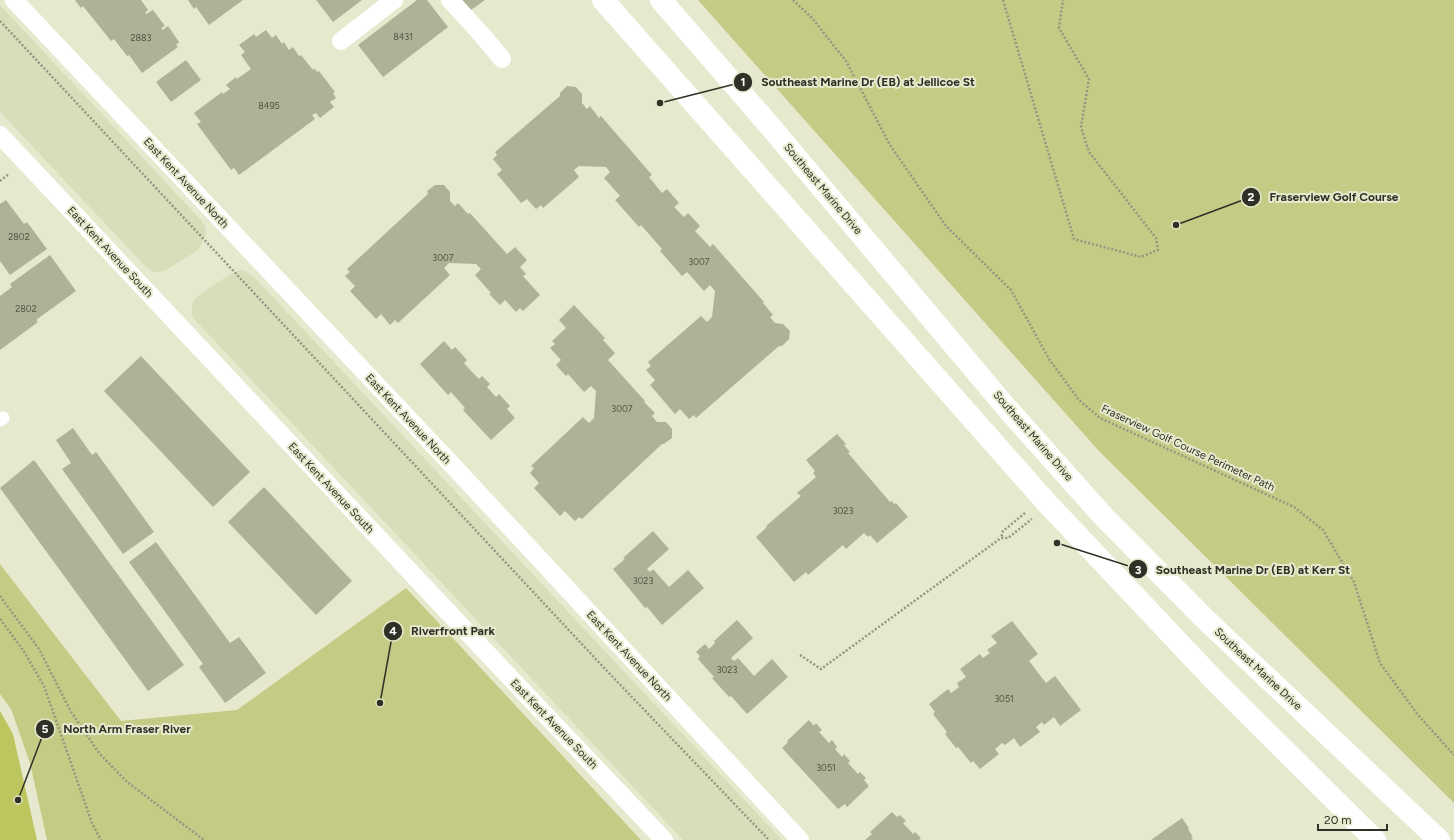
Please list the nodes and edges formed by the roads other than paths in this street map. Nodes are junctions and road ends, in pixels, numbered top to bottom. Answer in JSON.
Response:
{"nodes":[{"id":1,"x":14,"y":0,"type":"edge"},
{"id":2,"x":394,"y":0,"type":"edge"},
{"id":3,"x":450,"y":0,"type":"edge"},
{"id":4,"x":603,"y":0,"type":"edge"},
{"id":5,"x":661,"y":0,"type":"edge"},
{"id":6,"x":341,"y":40,"type":"dead end"},
{"id":7,"x":502,"y":60,"type":"dead end"},
{"id":8,"x":0,"y":135,"type":"edge"},
{"id":9,"x":664,"y":840,"type":"edge"},
{"id":10,"x":800,"y":840,"type":"edge"},
{"id":11,"x":1375,"y":840,"type":"edge"},
{"id":12,"x":1440,"y":840,"type":"edge"}],
"edges":[{"from":1,"to":10,"type":"street","name":"East Kent Avenue North"},
{"from":2,"to":6,"type":"street"},
{"from":3,"to":7,"type":"street"},
{"from":4,"to":11,"type":"main road"},
{"from":5,"to":12,"type":"main road","name":"Southeast Marine Drive"},
{"from":8,"to":9,"type":"street","name":"East Kent Avenue South"}]}
